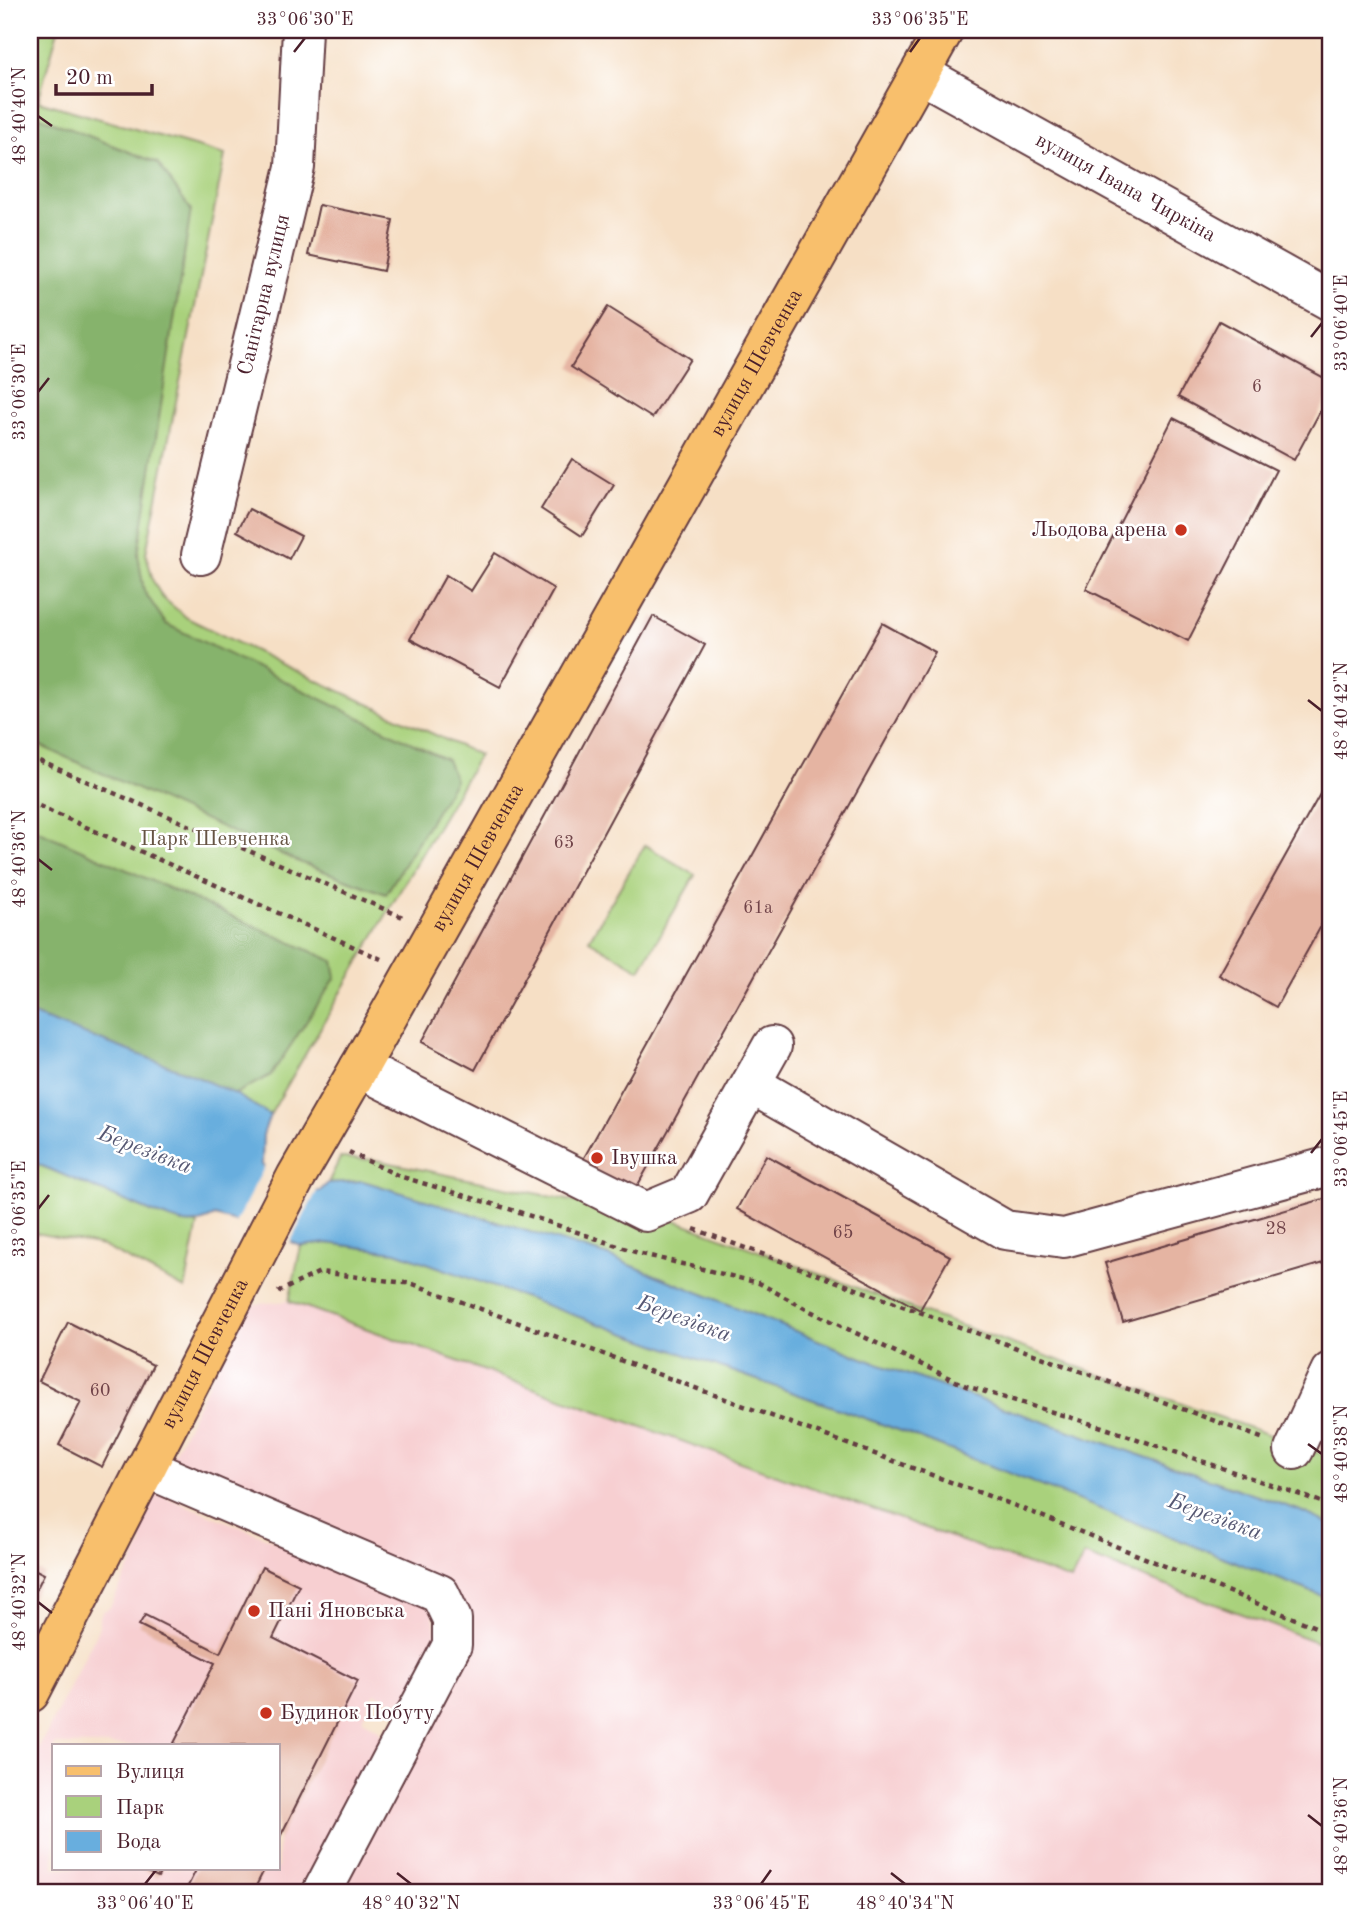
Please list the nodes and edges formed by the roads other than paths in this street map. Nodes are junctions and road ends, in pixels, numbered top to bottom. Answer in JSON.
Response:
{"nodes":[{"id":1,"x":302,"y":30,"type":"edge"},
{"id":2,"x":944,"y":30,"type":"edge"},
{"id":3,"x":921,"y":74,"type":"junction"},
{"id":4,"x":1330,"y":301,"type":"edge"},
{"id":5,"x":201,"y":555,"type":"dead end"},
{"id":6,"x":772,"y":1045,"type":"dead end"},
{"id":7,"x":359,"y":1069,"type":"junction"},
{"id":8,"x":751,"y":1084,"type":"junction"},
{"id":9,"x":1330,"y":1166,"type":"edge"},
{"id":10,"x":1330,"y":1372,"type":"edge"},
{"id":11,"x":1294,"y":1450,"type":"road end"},
{"id":12,"x":146,"y":1468,"type":"junction"},
{"id":13,"x":30,"y":1693,"type":"edge"},
{"id":14,"x":322,"y":1892,"type":"edge"}],
"edges":[{"from":1,"to":5,"type":"street","name":"Санітарна вулиця"},
{"from":2,"to":3,"type":"main road","name":"вулиця Шевченка"},
{"from":3,"to":4,"type":"street","name":"вулиця Івана Чиркіна"},
{"from":3,"to":7,"type":"main road","name":"вулиця Шевченка"},
{"from":6,"to":8,"type":"street"},
{"from":7,"to":8,"type":"street"},
{"from":7,"to":12,"type":"main road","name":"вулиця Шевченка"},
{"from":8,"to":9,"type":"street"},
{"from":10,"to":11,"type":"street"},
{"from":12,"to":13,"type":"main road","name":"вулиця Шевченка"},
{"from":12,"to":14,"type":"street"}]}
